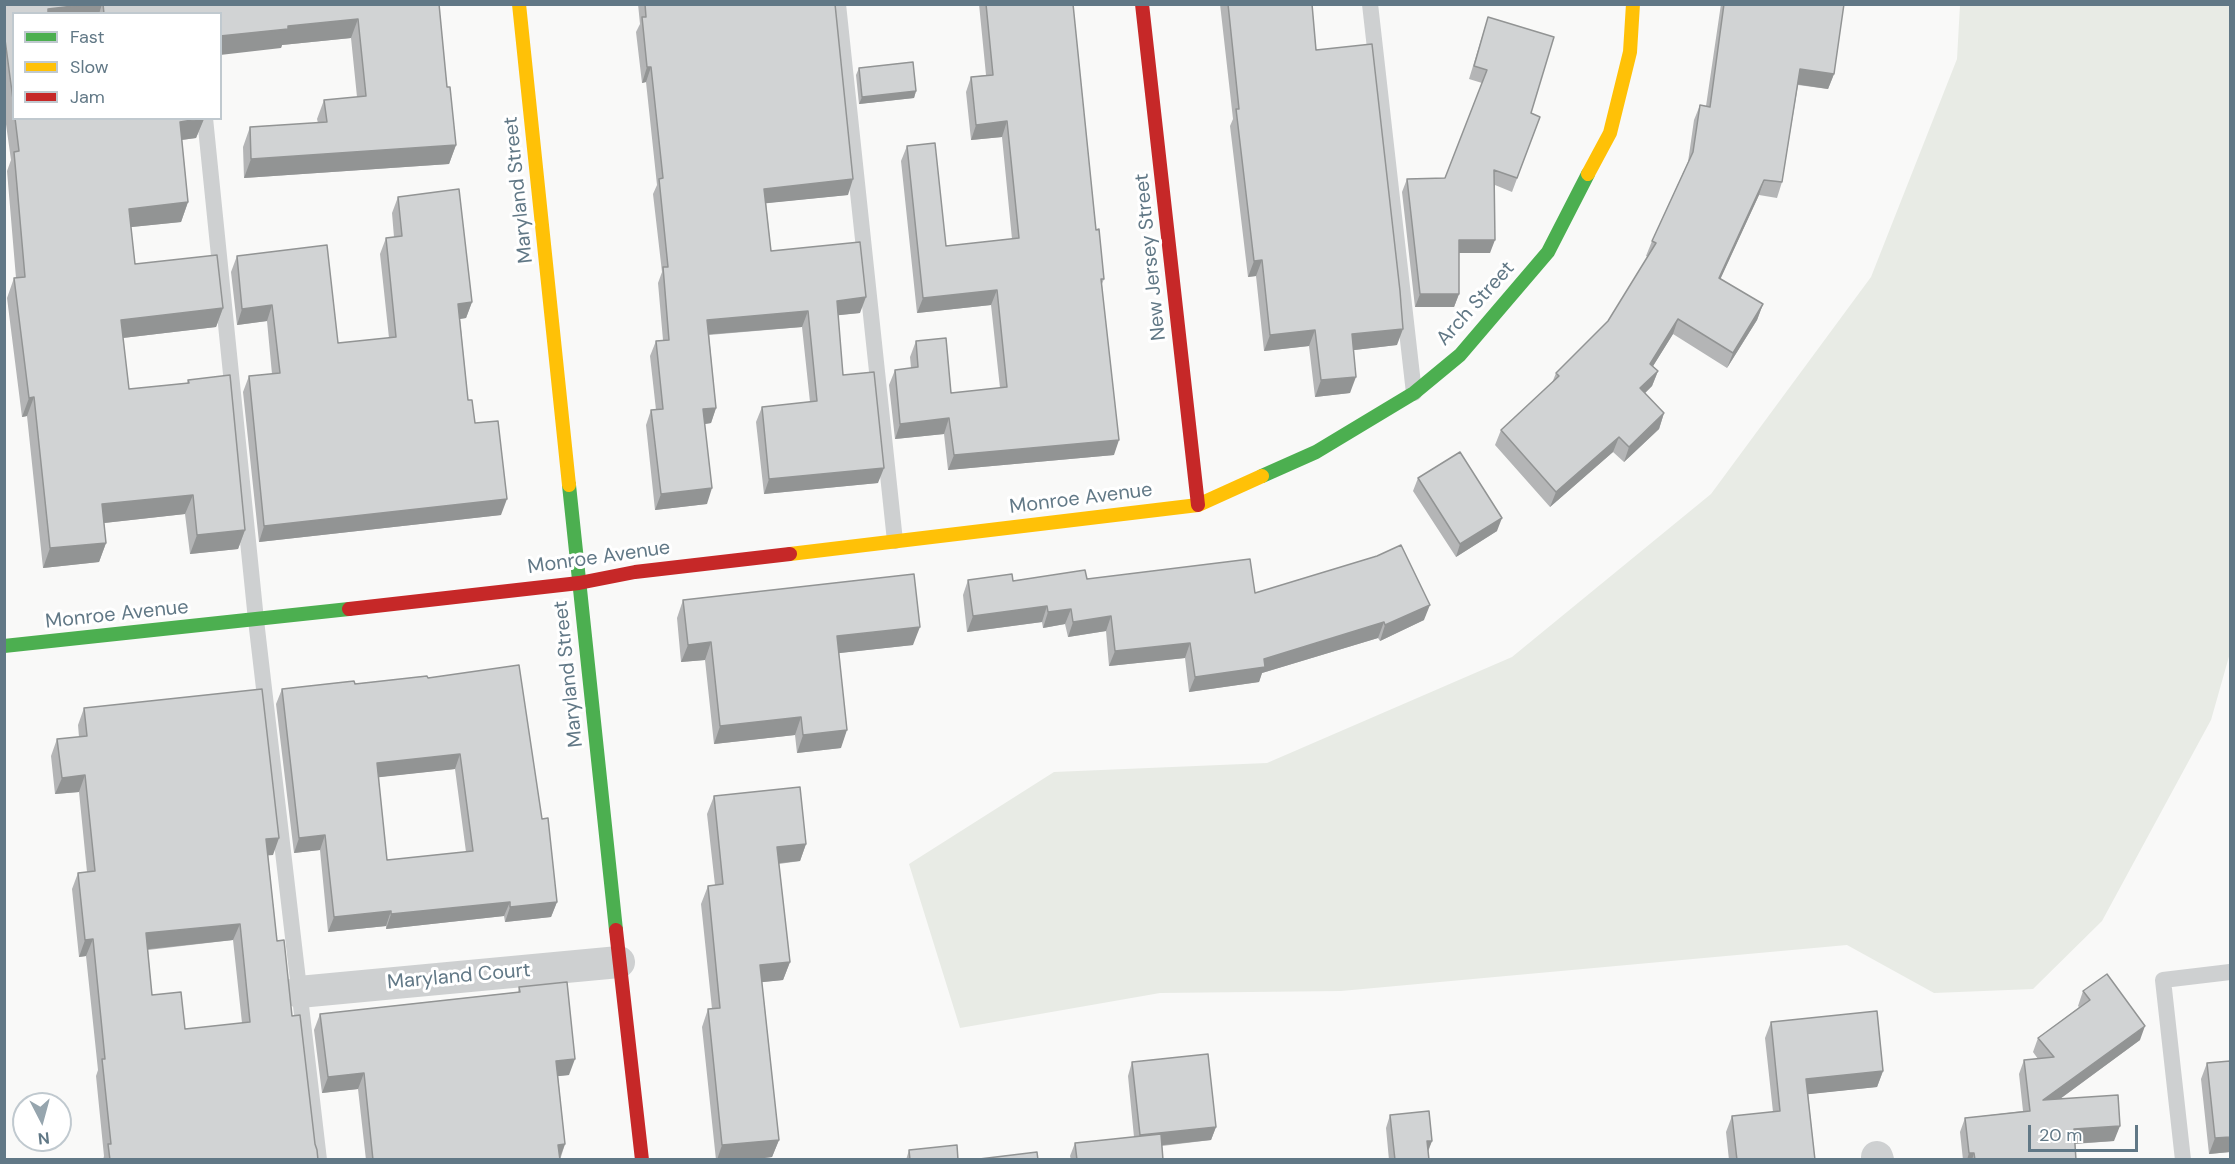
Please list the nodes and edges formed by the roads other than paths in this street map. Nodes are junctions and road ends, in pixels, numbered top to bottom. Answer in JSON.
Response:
{"nodes":[{"id":1,"x":519,"y":4,"type":"edge"},
{"id":2,"x":838,"y":4,"type":"edge"},
{"id":3,"x":1142,"y":4,"type":"edge"},
{"id":4,"x":1370,"y":4,"type":"edge"},
{"id":5,"x":1633,"y":4,"type":"edge"},
{"id":6,"x":205,"y":120,"type":"edge"},
{"id":7,"x":1413,"y":393,"type":"junction"},
{"id":8,"x":1198,"y":505,"type":"junction"},
{"id":9,"x":895,"y":541,"type":"junction"},
{"id":10,"x":579,"y":582,"type":"junction"},
{"id":11,"x":256,"y":620,"type":"junction"},
{"id":12,"x":4,"y":646,"type":"edge"},
{"id":13,"x":619,"y":962,"type":"junction"},
{"id":14,"x":2230,"y":972,"type":"edge"},
{"id":15,"x":299,"y":992,"type":"junction"},
{"id":16,"x":319,"y":1160,"type":"edge"},
{"id":17,"x":642,"y":1160,"type":"edge"},
{"id":18,"x":2183,"y":1160,"type":"edge"}],
"edges":[{"from":1,"to":10,"type":"street","name":"Maryland Street"},
{"from":2,"to":9,"type":"lane"},
{"from":3,"to":8,"type":"street","name":"New Jersey Street"},
{"from":4,"to":7,"type":"lane"},
{"from":5,"to":7,"type":"street","name":"Arch Street"},
{"from":6,"to":11,"type":"lane"},
{"from":7,"to":8,"type":"street","name":"Arch Street"},
{"from":8,"to":9,"type":"street","name":"Monroe Avenue"},
{"from":9,"to":10,"type":"street","name":"Monroe Avenue"},
{"from":10,"to":11,"type":"street","name":"Monroe Avenue"},
{"from":10,"to":13,"type":"street","name":"Maryland Street"},
{"from":11,"to":12,"type":"street","name":"Monroe Avenue"},
{"from":11,"to":15,"type":"lane"},
{"from":13,"to":15,"type":"street","name":"Maryland Court"},
{"from":13,"to":17,"type":"street","name":"Maryland Street"},
{"from":14,"to":18,"type":"lane"},
{"from":15,"to":16,"type":"lane"}]}
